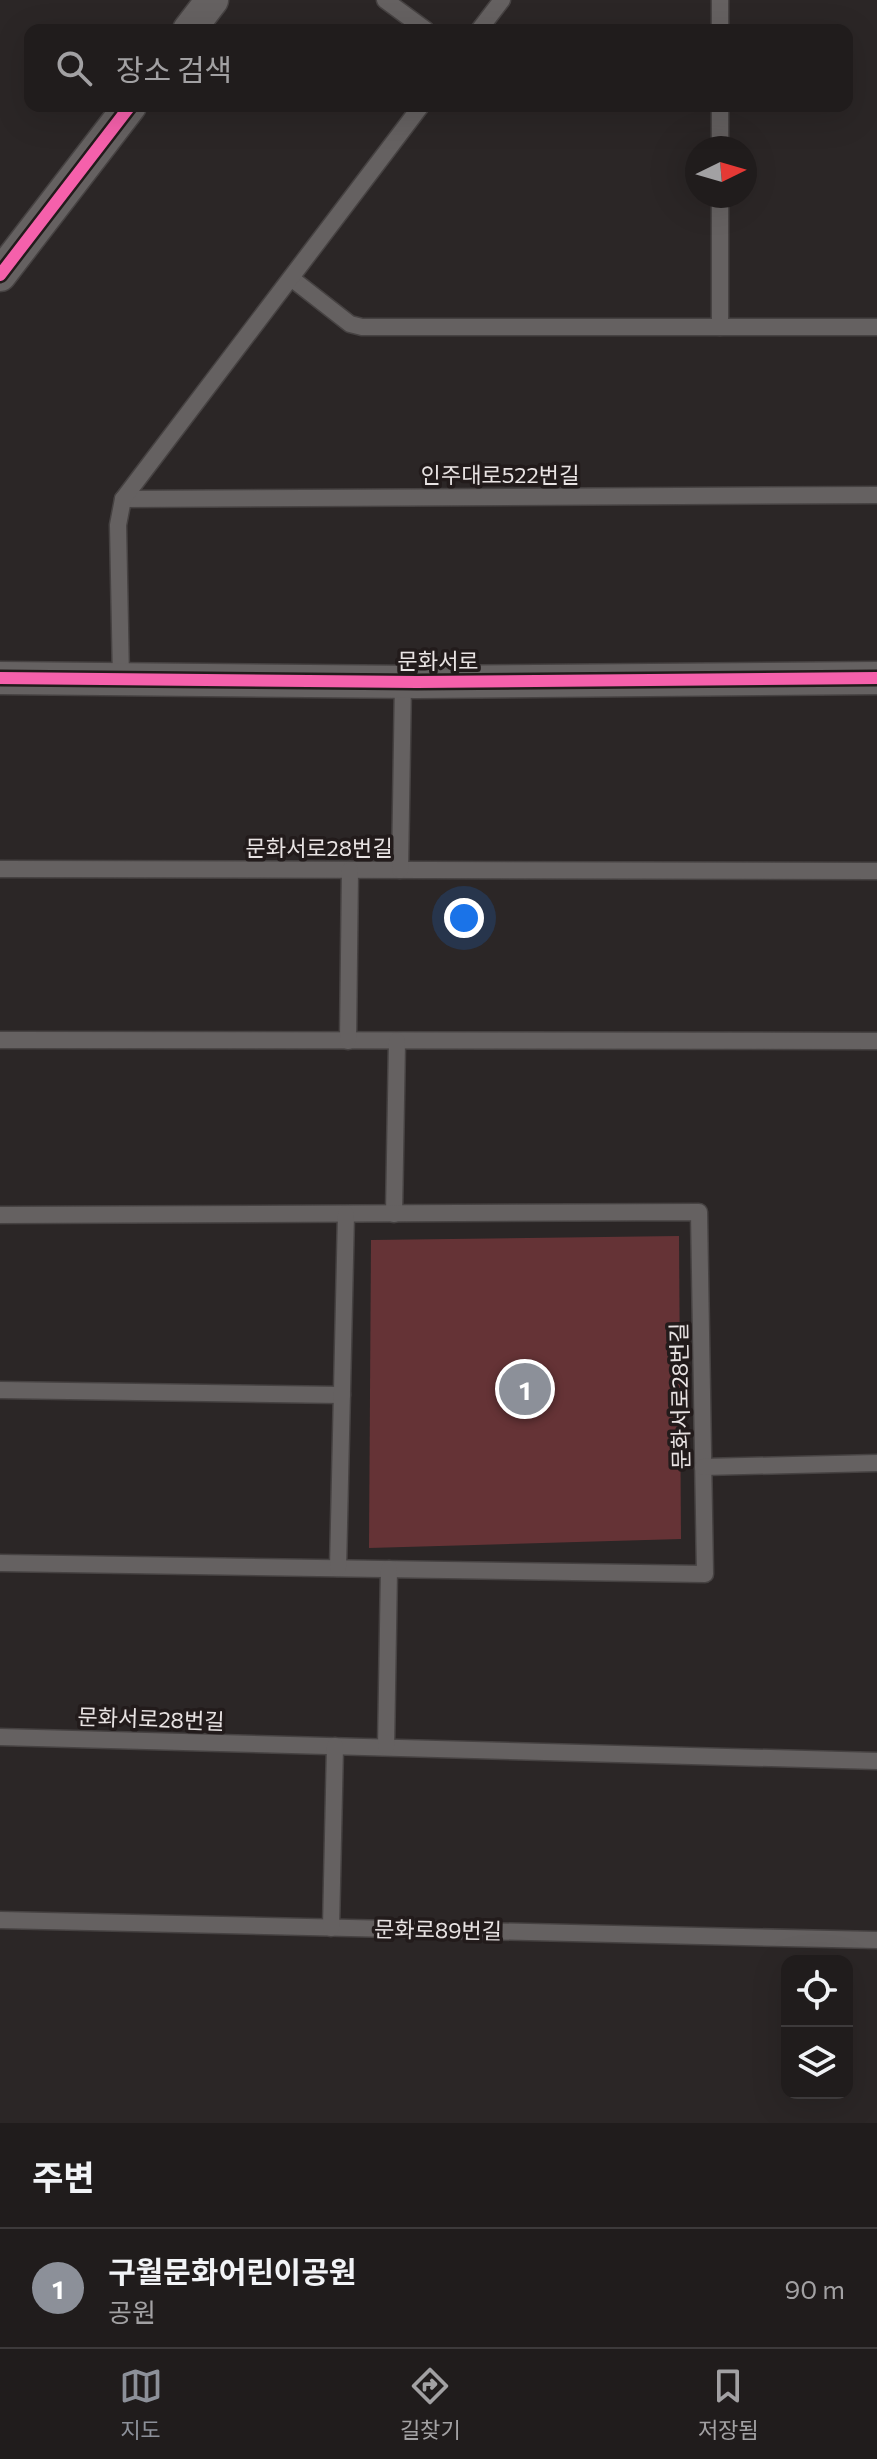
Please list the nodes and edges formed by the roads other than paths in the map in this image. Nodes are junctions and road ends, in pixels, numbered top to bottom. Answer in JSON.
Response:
{"nodes":[{"id":1,"x":212,"y":0,"type":"edge"},
{"id":2,"x":385,"y":0,"type":"edge"},
{"id":3,"x":502,"y":0,"type":"edge"},
{"id":4,"x":720,"y":0,"type":"edge"},
{"id":5,"x":194,"y":24,"type":"edge"},
{"id":6,"x":418,"y":24,"type":"edge"},
{"id":7,"x":484,"y":24,"type":"edge"},
{"id":8,"x":720,"y":24,"type":"edge"},
{"id":9,"x":125,"y":112,"type":"edge"},
{"id":10,"x":416,"y":112,"type":"edge"},
{"id":11,"x":720,"y":112,"type":"edge"},
{"id":12,"x":720,"y":136,"type":"edge"},
{"id":13,"x":720,"y":208,"type":"edge"},
{"id":14,"x":0,"y":275,"type":"edge"},
{"id":15,"x":291,"y":278,"type":"junction"},
{"id":16,"x":720,"y":327,"type":"junction"},
{"id":17,"x":877,"y":327,"type":"edge"},
{"id":18,"x":877,"y":495,"type":"edge"},
{"id":19,"x":123,"y":499,"type":"junction"},
{"id":20,"x":0,"y":678,"type":"edge"},
{"id":21,"x":877,"y":678,"type":"edge"},
{"id":22,"x":121,"y":679,"type":"junction"},
{"id":23,"x":403,"y":681,"type":"junction"},
{"id":24,"x":0,"y":869,"type":"edge"},
{"id":25,"x":350,"y":870,"type":"junction"},
{"id":26,"x":400,"y":870,"type":"junction"},
{"id":27,"x":877,"y":871,"type":"edge"},
{"id":28,"x":0,"y":1040,"type":"edge"},
{"id":29,"x":348,"y":1041,"type":"junction"},
{"id":30,"x":397,"y":1041,"type":"junction"},
{"id":31,"x":877,"y":1041,"type":"edge"},
{"id":32,"x":346,"y":1214,"type":"junction"},
{"id":33,"x":394,"y":1214,"type":"junction"},
{"id":34,"x":0,"y":1215,"type":"edge"},
{"id":35,"x":0,"y":1390,"type":"edge"},
{"id":36,"x":342,"y":1395,"type":"junction"},
{"id":37,"x":877,"y":1463,"type":"edge"},
{"id":38,"x":703,"y":1467,"type":"junction"},
{"id":39,"x":0,"y":1563,"type":"edge"},
{"id":40,"x":338,"y":1568,"type":"junction"},
{"id":41,"x":389,"y":1569,"type":"junction"},
{"id":42,"x":0,"y":1737,"type":"edge"},
{"id":43,"x":335,"y":1746,"type":"junction"},
{"id":44,"x":386,"y":1747,"type":"junction"},
{"id":45,"x":877,"y":1761,"type":"edge"},
{"id":46,"x":0,"y":1920,"type":"edge"},
{"id":47,"x":331,"y":1928,"type":"junction"},
{"id":48,"x":877,"y":1940,"type":"edge"}],
"edges":[{"from":1,"to":5,"type":"street"},
{"from":2,"to":6,"type":"lane"},
{"from":3,"to":7,"type":"lane"},
{"from":4,"to":8,"type":"lane"},
{"from":9,"to":14,"type":"street"},
{"from":10,"to":15,"type":"lane"},
{"from":11,"to":12,"type":"lane"},
{"from":13,"to":16,"type":"lane"},
{"from":15,"to":16,"type":"lane"},
{"from":15,"to":19,"type":"lane"},
{"from":16,"to":17,"type":"lane"},
{"from":18,"to":19,"type":"lane","name":"인주대로522번길"},
{"from":19,"to":22,"type":"lane"},
{"from":20,"to":22,"type":"street","name":"문화서로"},
{"from":21,"to":23,"type":"street","name":"문화서로"},
{"from":22,"to":23,"type":"street","name":"문화서로"},
{"from":23,"to":26,"type":"lane"},
{"from":24,"to":25,"type":"lane","name":"문화서로28번길"},
{"from":25,"to":26,"type":"lane","name":"문화서로28번길"},
{"from":25,"to":29,"type":"lane"},
{"from":26,"to":27,"type":"lane","name":"문화서로28번길"},
{"from":28,"to":29,"type":"lane"},
{"from":29,"to":30,"type":"lane"},
{"from":30,"to":31,"type":"lane"},
{"from":30,"to":33,"type":"lane"},
{"from":32,"to":33,"type":"lane","name":"문화서로28번길"},
{"from":32,"to":34,"type":"lane","name":"문화서로28번길"},
{"from":32,"to":36,"type":"lane"},
{"from":33,"to":38,"type":"lane","name":"문화서로28번길"},
{"from":35,"to":36,"type":"lane"},
{"from":36,"to":40,"type":"lane"},
{"from":37,"to":38,"type":"lane"},
{"from":38,"to":41,"type":"lane","name":"문화서로28번길"},
{"from":39,"to":40,"type":"lane","name":"문화서로28번길"},
{"from":40,"to":41,"type":"lane","name":"문화서로28번길"},
{"from":41,"to":44,"type":"lane"},
{"from":42,"to":43,"type":"lane","name":"문화서로28번길"},
{"from":43,"to":44,"type":"lane","name":"문화서로28번길"},
{"from":43,"to":47,"type":"lane"},
{"from":44,"to":45,"type":"lane","name":"문화서로28번길"},
{"from":46,"to":47,"type":"lane","name":"문화로89번길"},
{"from":47,"to":48,"type":"lane","name":"문화로89번길"}]}
